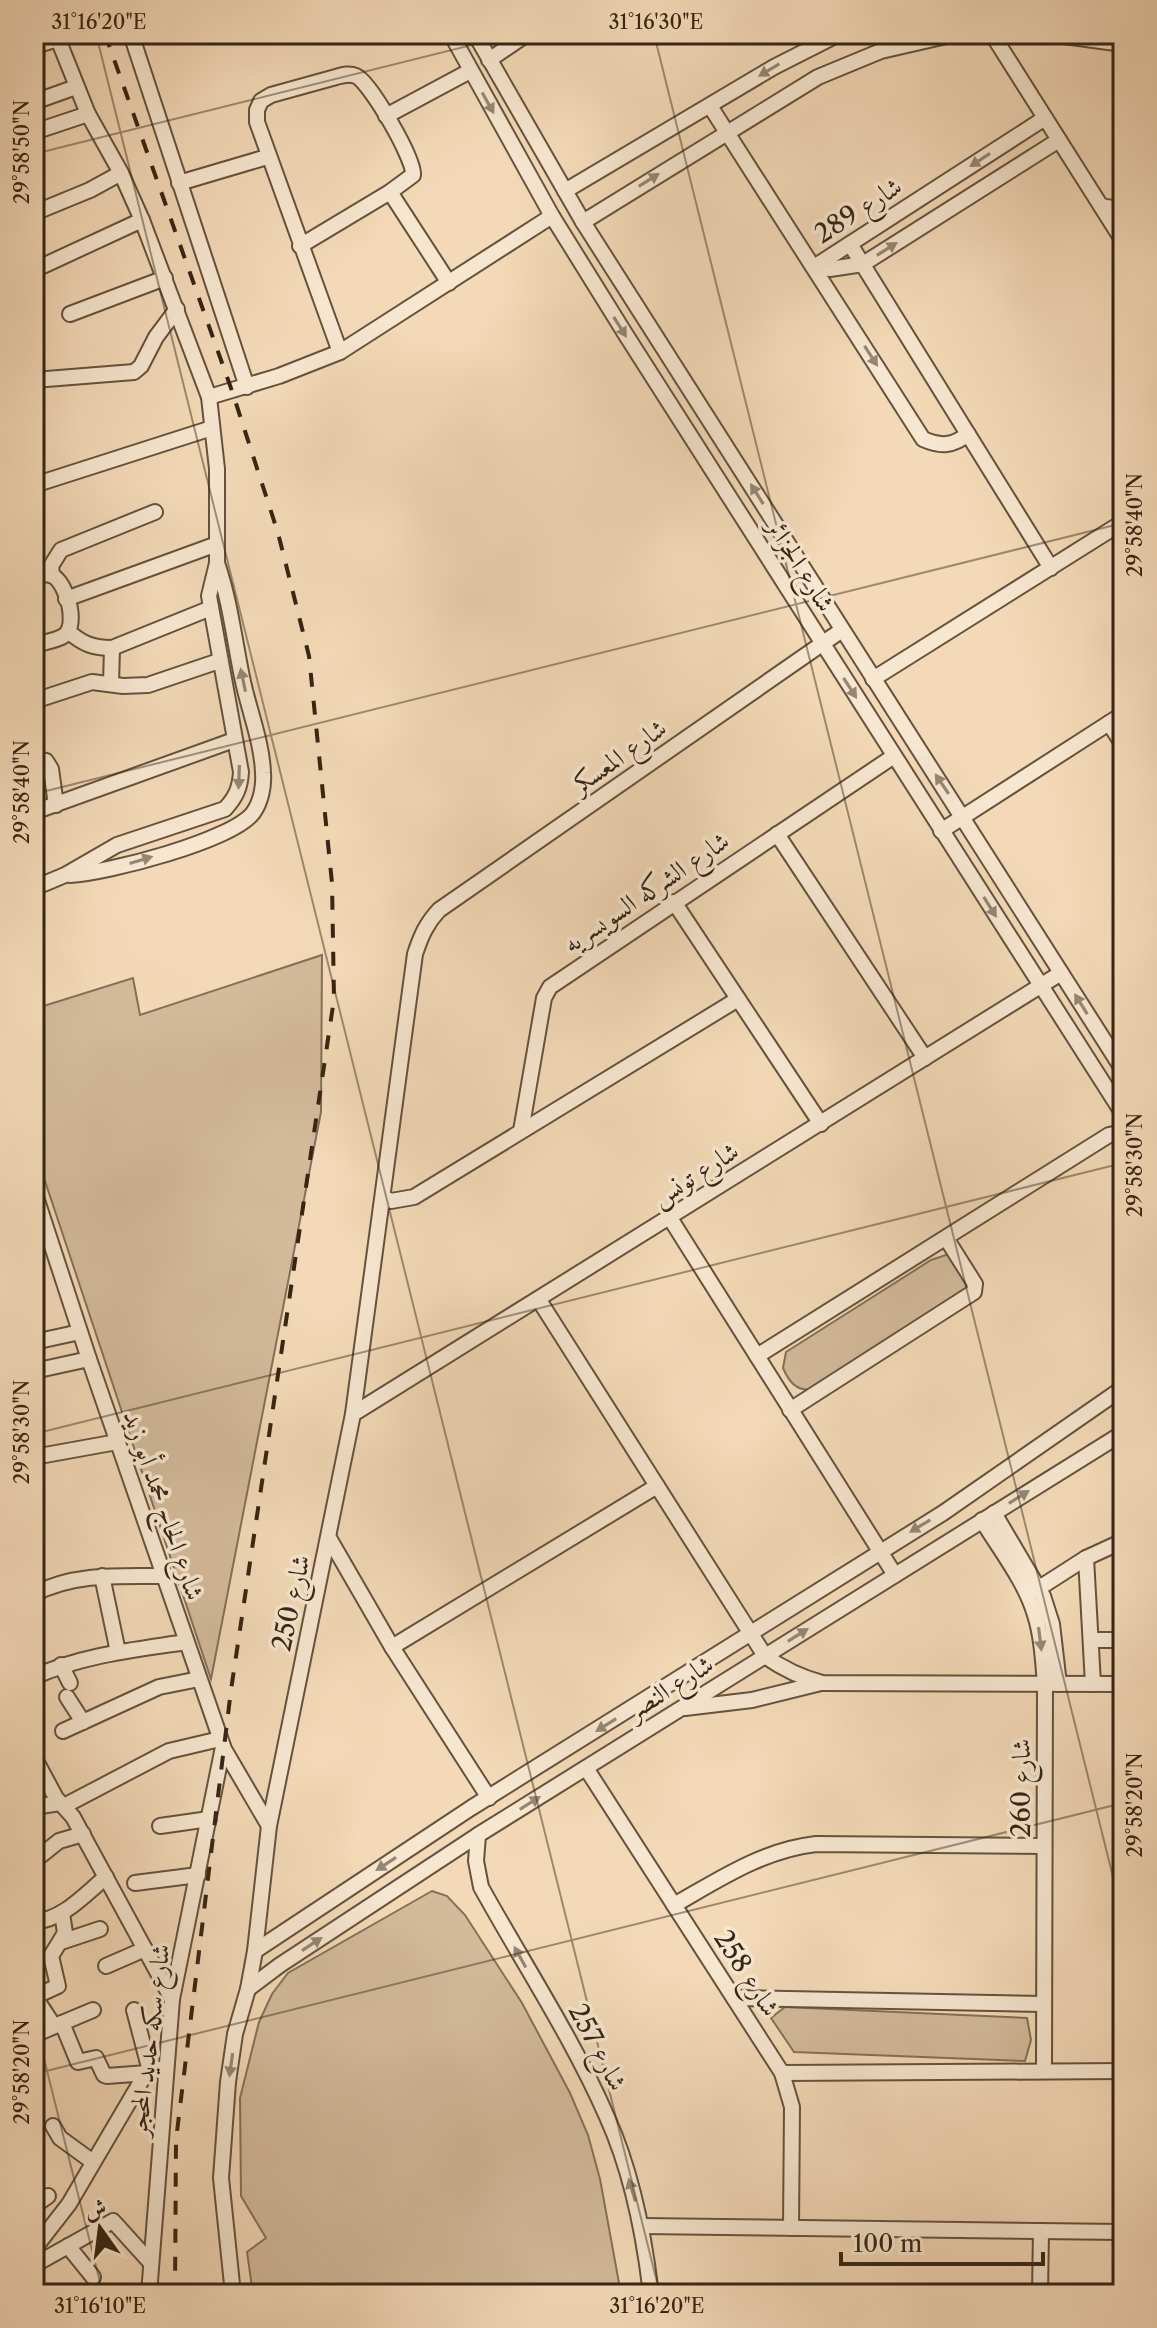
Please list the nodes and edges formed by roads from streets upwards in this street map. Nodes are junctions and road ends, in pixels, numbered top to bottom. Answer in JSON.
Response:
{"nodes":[{"id":1,"x":131,"y":34,"type":"edge"},
{"id":2,"x":451,"y":34,"type":"edge"},
{"id":3,"x":475,"y":34,"type":"edge"},
{"id":4,"x":527,"y":34,"type":"edge"},
{"id":5,"x":839,"y":34,"type":"edge"},
{"id":6,"x":955,"y":34,"type":"edge"},
{"id":7,"x":992,"y":34,"type":"edge"},
{"id":8,"x":1049,"y":34,"type":"edge"},
{"id":9,"x":57,"y":36,"type":"edge"},
{"id":10,"x":912,"y":38,"type":"edge"},
{"id":11,"x":1123,"y":44,"type":"edge"},
{"id":12,"x":34,"y":46,"type":"edge"},
{"id":13,"x":489,"y":60,"type":"junction"},
{"id":14,"x":470,"y":71,"type":"junction"},
{"id":15,"x":76,"y":87,"type":"junction"},
{"id":16,"x":34,"y":102,"type":"edge"},
{"id":17,"x":710,"y":106,"type":"junction"},
{"id":18,"x":88,"y":114,"type":"junction"},
{"id":19,"x":386,"y":116,"type":"junction"},
{"id":20,"x":1045,"y":118,"type":"junction"},
{"id":21,"x":34,"y":132,"type":"edge"},
{"id":22,"x":727,"y":132,"type":"junction"},
{"id":23,"x":1059,"y":140,"type":"junction"},
{"id":24,"x":267,"y":157,"type":"junction"},
{"id":25,"x":121,"y":173,"type":"junction"},
{"id":26,"x":179,"y":183,"type":"junction"},
{"id":27,"x":565,"y":191,"type":"junction"},
{"id":28,"x":390,"y":192,"type":"junction"},
{"id":29,"x":1101,"y":206,"type":"junction"},
{"id":30,"x":1123,"y":210,"type":"edge"},
{"id":31,"x":34,"y":213,"type":"edge"},
{"id":32,"x":552,"y":216,"type":"junction"},
{"id":33,"x":142,"y":220,"type":"junction"},
{"id":34,"x":583,"y":222,"type":"junction"},
{"id":35,"x":1123,"y":241,"type":"edge"},
{"id":36,"x":850,"y":244,"type":"junction"},
{"id":37,"x":300,"y":246,"type":"junction"},
{"id":38,"x":863,"y":264,"type":"junction"},
{"id":39,"x":814,"y":267,"type":"junction"},
{"id":40,"x":34,"y":270,"type":"edge"},
{"id":41,"x":165,"y":278,"type":"junction"},
{"id":42,"x":449,"y":283,"type":"junction"},
{"id":43,"x":177,"y":309,"type":"junction"},
{"id":44,"x":70,"y":314,"type":"dead end"},
{"id":45,"x":340,"y":352,"type":"junction"},
{"id":46,"x":34,"y":363,"type":"edge"},
{"id":47,"x":36,"y":379,"type":"edge"},
{"id":48,"x":247,"y":387,"type":"junction"},
{"id":49,"x":209,"y":397,"type":"junction"},
{"id":50,"x":212,"y":428,"type":"junction"},
{"id":51,"x":968,"y":434,"type":"junction"},
{"id":52,"x":727,"y":446,"type":"junction"},
{"id":53,"x":705,"y":459,"type":"junction"},
{"id":54,"x":34,"y":485,"type":"edge"},
{"id":55,"x":155,"y":512,"type":"dead end"},
{"id":56,"x":1123,"y":522,"type":"edge"},
{"id":57,"x":217,"y":544,"type":"junction"},
{"id":58,"x":217,"y":563,"type":"junction"},
{"id":59,"x":1051,"y":568,"type":"junction"},
{"id":60,"x":805,"y":569,"type":"junction"},
{"id":61,"x":34,"y":575,"type":"edge"},
{"id":62,"x":52,"y":575,"type":"junction"},
{"id":63,"x":784,"y":584,"type":"junction"},
{"id":64,"x":66,"y":599,"type":"junction"},
{"id":65,"x":211,"y":608,"type":"junction"},
{"id":66,"x":842,"y":630,"type":"junction"},
{"id":67,"x":69,"y":632,"type":"junction"},
{"id":68,"x":822,"y":644,"type":"junction"},
{"id":69,"x":34,"y":645,"type":"edge"},
{"id":70,"x":112,"y":648,"type":"junction"},
{"id":71,"x":219,"y":661,"type":"junction"},
{"id":72,"x":873,"y":679,"type":"junction"},
{"id":73,"x":111,"y":684,"type":"junction"},
{"id":74,"x":34,"y":701,"type":"edge"},
{"id":75,"x":1123,"y":714,"type":"edge"},
{"id":76,"x":1109,"y":723,"type":"junction"},
{"id":77,"x":234,"y":740,"type":"junction"},
{"id":78,"x":1123,"y":745,"type":"edge"},
{"id":79,"x":894,"y":756,"type":"junction"},
{"id":80,"x":34,"y":759,"type":"edge"},
{"id":81,"x":56,"y":805,"type":"junction"},
{"id":82,"x":34,"y":812,"type":"edge"},
{"id":83,"x":964,"y":816,"type":"junction"},
{"id":84,"x":941,"y":831,"type":"junction"},
{"id":85,"x":777,"y":834,"type":"junction"},
{"id":86,"x":65,"y":875,"type":"junction"},
{"id":87,"x":34,"y":888,"type":"edge"},
{"id":88,"x":674,"y":902,"type":"junction"},
{"id":89,"x":427,"y":923,"type":"joint"},
{"id":90,"x":1061,"y":973,"type":"junction"},
{"id":91,"x":1040,"y":987,"type":"junction"},
{"id":92,"x":738,"y":999,"type":"junction"},
{"id":93,"x":925,"y":1058,"type":"junction"},
{"id":94,"x":1123,"y":1070,"type":"edge"},
{"id":95,"x":1123,"y":1114,"type":"edge"},
{"id":96,"x":821,"y":1124,"type":"junction"},
{"id":97,"x":521,"y":1131,"type":"junction"},
{"id":98,"x":1123,"y":1132,"type":"edge"},
{"id":99,"x":34,"y":1191,"type":"edge"},
{"id":100,"x":383,"y":1197,"type":"junction"},
{"id":101,"x":670,"y":1218,"type":"junction"},
{"id":102,"x":946,"y":1238,"type":"junction"},
{"id":103,"x":50,"y":1239,"type":"junction"},
{"id":104,"x":34,"y":1243,"type":"edge"},
{"id":105,"x":539,"y":1300,"type":"junction"},
{"id":106,"x":80,"y":1332,"type":"junction"},
{"id":107,"x":34,"y":1342,"type":"edge"},
{"id":108,"x":757,"y":1356,"type":"junction"},
{"id":109,"x":89,"y":1359,"type":"junction"},
{"id":110,"x":34,"y":1371,"type":"edge"},
{"id":111,"x":1123,"y":1388,"type":"edge"},
{"id":112,"x":790,"y":1410,"type":"junction"},
{"id":113,"x":353,"y":1414,"type":"junction"},
{"id":114,"x":1123,"y":1433,"type":"edge"},
{"id":115,"x":117,"y":1442,"type":"junction"},
{"id":116,"x":34,"y":1457,"type":"edge"},
{"id":117,"x":657,"y":1486,"type":"junction"},
{"id":118,"x":988,"y":1517,"type":"junction"},
{"id":119,"x":329,"y":1538,"type":"junction"},
{"id":120,"x":1123,"y":1541,"type":"edge"},
{"id":121,"x":879,"y":1552,"type":"junction"},
{"id":122,"x":1086,"y":1558,"type":"junction"},
{"id":123,"x":895,"y":1575,"type":"junction"},
{"id":124,"x":102,"y":1576,"type":"junction"},
{"id":125,"x":163,"y":1576,"type":"junction"},
{"id":126,"x":1033,"y":1591,"type":"junction"},
{"id":127,"x":34,"y":1594,"type":"edge"},
{"id":128,"x":752,"y":1635,"type":"junction"},
{"id":129,"x":1091,"y":1640,"type":"junction"},
{"id":130,"x":1123,"y":1640,"type":"edge"},
{"id":131,"x":186,"y":1642,"type":"junction"},
{"id":132,"x":392,"y":1647,"type":"junction"},
{"id":133,"x":121,"y":1652,"type":"junction"},
{"id":134,"x":765,"y":1656,"type":"junction"},
{"id":135,"x":61,"y":1665,"type":"junction"},
{"id":136,"x":128,"y":1666,"type":"dead end"},
{"id":137,"x":34,"y":1677,"type":"edge"},
{"id":138,"x":199,"y":1679,"type":"junction"},
{"id":139,"x":822,"y":1683,"type":"junction"},
{"id":140,"x":1052,"y":1684,"type":"junction"},
{"id":141,"x":1093,"y":1684,"type":"junction"},
{"id":142,"x":1123,"y":1684,"type":"edge"},
{"id":143,"x":681,"y":1709,"type":"junction"},
{"id":144,"x":83,"y":1722,"type":"junction"},
{"id":145,"x":63,"y":1731,"type":"dead end"},
{"id":146,"x":221,"y":1743,"type":"junction"},
{"id":147,"x":34,"y":1757,"type":"edge"},
{"id":148,"x":586,"y":1768,"type":"junction"},
{"id":149,"x":489,"y":1798,"type":"junction"},
{"id":150,"x":62,"y":1804,"type":"junction"},
{"id":151,"x":34,"y":1807,"type":"edge"},
{"id":152,"x":209,"y":1819,"type":"junction"},
{"id":153,"x":160,"y":1826,"type":"dead end"},
{"id":154,"x":269,"y":1826,"type":"junction"},
{"id":155,"x":83,"y":1834,"type":"junction"},
{"id":156,"x":478,"y":1835,"type":"junction"},
{"id":157,"x":1044,"y":1846,"type":"junction"},
{"id":158,"x":34,"y":1861,"type":"edge"},
{"id":159,"x":198,"y":1875,"type":"junction"},
{"id":160,"x":106,"y":1877,"type":"junction"},
{"id":161,"x":135,"y":1883,"type":"dead end"},
{"id":162,"x":674,"y":1905,"type":"junction"},
{"id":163,"x":62,"y":1913,"type":"junction"},
{"id":164,"x":34,"y":1922,"type":"edge"},
{"id":165,"x":100,"y":1929,"type":"dead end"},
{"id":166,"x":61,"y":1942,"type":"junction"},
{"id":167,"x":145,"y":1949,"type":"junction"},
{"id":168,"x":255,"y":1951,"type":"junction"},
{"id":169,"x":106,"y":1966,"type":"dead end"},
{"id":170,"x":248,"y":1989,"type":"junction"},
{"id":171,"x":35,"y":1997,"type":"edge"},
{"id":172,"x":734,"y":1998,"type":"junction"},
{"id":173,"x":172,"y":1999,"type":"junction"},
{"id":174,"x":1044,"y":2004,"type":"junction"},
{"id":175,"x":93,"y":2010,"type":"dead end"},
{"id":176,"x":134,"y":2010,"type":"dead end"},
{"id":177,"x":58,"y":2025,"type":"junction"},
{"id":178,"x":34,"y":2035,"type":"edge"},
{"id":179,"x":166,"y":2068,"type":"junction"},
{"id":180,"x":1044,"y":2071,"type":"junction"},
{"id":181,"x":1123,"y":2071,"type":"edge"},
{"id":182,"x":149,"y":2072,"type":"junction"},
{"id":183,"x":782,"y":2073,"type":"junction"},
{"id":184,"x":53,"y":2126,"type":"dead end"},
{"id":185,"x":93,"y":2162,"type":"junction"},
{"id":186,"x":48,"y":2196,"type":"dead end"},
{"id":187,"x":34,"y":2206,"type":"edge"},
{"id":188,"x":642,"y":2226,"type":"junction"},
{"id":189,"x":791,"y":2228,"type":"junction"},
{"id":190,"x":1041,"y":2231,"type":"junction"},
{"id":191,"x":1123,"y":2232,"type":"edge"},
{"id":192,"x":68,"y":2246,"type":"junction"},
{"id":193,"x":34,"y":2258,"type":"edge"},
{"id":194,"x":150,"y":2262,"type":"junction"},
{"id":195,"x":93,"y":2277,"type":"dead end"},
{"id":196,"x":149,"y":2294,"type":"edge"},
{"id":197,"x":233,"y":2294,"type":"edge"},
{"id":198,"x":651,"y":2294,"type":"edge"},
{"id":199,"x":1040,"y":2294,"type":"edge"}],
"edges":[{"from":1,"to":26,"type":"street"},
{"from":2,"to":14,"type":"street","name":"شارع الجزائر"},
{"from":3,"to":13,"type":"street","name":"شارع الجزائر"},
{"from":4,"to":13,"type":"street"},
{"from":5,"to":17,"type":"street","one_way":true},
{"from":6,"to":10,"type":"street"},
{"from":7,"to":20,"type":"street"},
{"from":8,"to":11,"type":"street"},
{"from":9,"to":12,"type":"street"},
{"from":9,"to":15,"type":"street"},
{"from":10,"to":22,"type":"street"},
{"from":13,"to":27,"type":"street","name":"شارع الجزائر"},
{"from":14,"to":19,"type":"street"},
{"from":14,"to":32,"type":"street","name":"شارع الجزائر","one_way":true},
{"from":15,"to":16,"type":"street"},
{"from":15,"to":18,"type":"street"},
{"from":17,"to":22,"type":"street"},
{"from":17,"to":27,"type":"street"},
{"from":18,"to":21,"type":"street"},
{"from":18,"to":25,"type":"street"},
{"from":19,"to":24,"type":"street"},
{"from":19,"to":28,"type":"street"},
{"from":20,"to":23,"type":"street"},
{"from":20,"to":36,"type":"street","name":"شارع 289","one_way":true},
{"from":34,"to":22,"type":"street","one_way":true},
{"from":22,"to":39,"type":"street"},
{"from":23,"to":29,"type":"street"},
{"from":38,"to":23,"type":"street","name":"شارع 289","one_way":true},
{"from":24,"to":26,"type":"street"},
{"from":24,"to":37,"type":"street"},
{"from":25,"to":31,"type":"street"},
{"from":25,"to":33,"type":"street"},
{"from":26,"to":48,"type":"street"},
{"from":27,"to":34,"type":"street","name":"شارع الجزائر"},
{"from":28,"to":37,"type":"street"},
{"from":28,"to":42,"type":"street"},
{"from":29,"to":30,"type":"street"},
{"from":29,"to":35,"type":"street"},
{"from":32,"to":42,"type":"street"},
{"from":32,"to":53,"type":"street","name":"شارع الجزائر","one_way":true},
{"from":33,"to":40,"type":"street"},
{"from":33,"to":41,"type":"street"},
{"from":34,"to":52,"type":"street","name":"شارع الجزائر"},
{"from":36,"to":38,"type":"street"},
{"from":36,"to":39,"type":"street","name":"شارع 289"},
{"from":37,"to":45,"type":"street"},
{"from":38,"to":39,"type":"street","name":"شارع 289"},
{"from":38,"to":51,"type":"street"},
{"from":39,"to":51,"type":"street","one_way":true},
{"from":41,"to":43,"type":"street"},
{"from":41,"to":44,"type":"street"},
{"from":42,"to":45,"type":"street"},
{"from":43,"to":47,"type":"street"},
{"from":43,"to":49,"type":"street"},
{"from":45,"to":48,"type":"street"},
{"from":46,"to":47,"type":"street"},
{"from":48,"to":49,"type":"street"},
{"from":49,"to":50,"type":"street"},
{"from":50,"to":54,"type":"street"},
{"from":50,"to":57,"type":"street"},
{"from":51,"to":59,"type":"street"},
{"from":52,"to":53,"type":"street"},
{"from":60,"to":52,"type":"street","name":"شارع الجزائر","one_way":true},
{"from":53,"to":63,"type":"street","name":"شارع الجزائر"},
{"from":55,"to":62,"type":"street"},
{"from":56,"to":59,"type":"street"},
{"from":57,"to":58,"type":"street"},
{"from":57,"to":64,"type":"street"},
{"from":58,"to":65,"type":"street"},
{"from":86,"to":58,"type":"street","one_way":true},
{"from":59,"to":72,"type":"street"},
{"from":60,"to":63,"type":"street"},
{"from":60,"to":66,"type":"street","name":"شارع الجزائر"},
{"from":61,"to":62,"type":"street"},
{"from":62,"to":64,"type":"street"},
{"from":63,"to":68,"type":"street","name":"شارع الجزائر"},
{"from":64,"to":67,"type":"street"},
{"from":65,"to":70,"type":"street"},
{"from":65,"to":71,"type":"street"},
{"from":66,"to":68,"type":"street","name":"شارع المعسكر"},
{"from":66,"to":72,"type":"street","name":"شارع الجزائر"},
{"from":67,"to":69,"type":"street"},
{"from":67,"to":70,"type":"street"},
{"from":68,"to":79,"type":"street","name":"شارع الجزائر","one_way":true},
{"from":68,"to":89,"type":"street","name":"شارع المعسكر"},
{"from":70,"to":73,"type":"street"},
{"from":71,"to":73,"type":"street"},
{"from":71,"to":77,"type":"street"},
{"from":83,"to":72,"type":"street","name":"شارع الجزائر","one_way":true},
{"from":73,"to":74,"type":"street"},
{"from":75,"to":76,"type":"street"},
{"from":76,"to":78,"type":"street"},
{"from":76,"to":83,"type":"street"},
{"from":77,"to":81,"type":"street"},
{"from":77,"to":86,"type":"street","one_way":true},
{"from":79,"to":84,"type":"street","name":"شارع الجزائر"},
{"from":79,"to":85,"type":"street","name":"شارع الشركه السويسريه"},
{"from":80,"to":81,"type":"street"},
{"from":81,"to":82,"type":"street"},
{"from":83,"to":84,"type":"street"},
{"from":83,"to":90,"type":"street","name":"شارع الجزائر"},
{"from":84,"to":91,"type":"street","name":"شارع الجزائر","one_way":true},
{"from":85,"to":88,"type":"street","name":"شارع الشركه السويسريه"},
{"from":85,"to":93,"type":"street"},
{"from":86,"to":87,"type":"street"},
{"from":88,"to":92,"type":"street"},
{"from":88,"to":97,"type":"street","name":"شارع الشركه السويسريه"},
{"from":89,"to":100,"type":"street","name":"شارع 250"},
{"from":90,"to":91,"type":"street","name":"شارع تونس"},
{"from":94,"to":90,"type":"street","name":"شارع الجزائر","one_way":true},
{"from":91,"to":93,"type":"street","name":"شارع تونس"},
{"from":91,"to":95,"type":"street","name":"شارع الجزائر"},
{"from":92,"to":96,"type":"street"},
{"from":92,"to":97,"type":"street"},
{"from":93,"to":96,"type":"street","name":"شارع تونس"},
{"from":96,"to":101,"type":"street","name":"شارع تونس"},
{"from":97,"to":100,"type":"street"},
{"from":98,"to":102,"type":"street"},
{"from":99,"to":103,"type":"street","name":"شارع الحاج محمد أبو زيد"},
{"from":100,"to":113,"type":"street","name":"شارع 250"},
{"from":101,"to":105,"type":"street","name":"شارع تونس"},
{"from":101,"to":108,"type":"street"},
{"from":102,"to":108,"type":"street"},
{"from":102,"to":112,"type":"street"},
{"from":103,"to":104,"type":"street"},
{"from":103,"to":106,"type":"street","name":"شارع الحاج محمد أبو زيد"},
{"from":105,"to":113,"type":"street","name":"شارع تونس"},
{"from":105,"to":117,"type":"street"},
{"from":106,"to":107,"type":"street"},
{"from":106,"to":109,"type":"street","name":"شارع الحاج محمد أبو زيد"},
{"from":108,"to":112,"type":"street"},
{"from":109,"to":110,"type":"street"},
{"from":109,"to":115,"type":"street","name":"شارع الحاج محمد أبو زيد"},
{"from":111,"to":121,"type":"street","name":"شارع النصر","one_way":true},
{"from":112,"to":121,"type":"street"},
{"from":113,"to":119,"type":"street","name":"شارع 250"},
{"from":118,"to":114,"type":"street","name":"شارع النصر","one_way":true},
{"from":115,"to":116,"type":"street"},
{"from":115,"to":125,"type":"street","name":"شارع الحاج محمد أبو زيد"},
{"from":117,"to":128,"type":"street"},
{"from":117,"to":132,"type":"street"},
{"from":118,"to":123,"type":"street","name":"شارع النصر"},
{"from":118,"to":126,"type":"street","name":"شارع 260"},
{"from":119,"to":132,"type":"street"},
{"from":119,"to":154,"type":"street","name":"شارع 250"},
{"from":120,"to":122,"type":"street"},
{"from":121,"to":123,"type":"street"},
{"from":121,"to":128,"type":"street","name":"شارع النصر"},
{"from":122,"to":126,"type":"street"},
{"from":122,"to":129,"type":"street"},
{"from":134,"to":123,"type":"street","name":"شارع النصر","one_way":true},
{"from":124,"to":125,"type":"street"},
{"from":124,"to":127,"type":"street"},
{"from":124,"to":133,"type":"street"},
{"from":125,"to":131,"type":"street","name":"شارع الحاج محمد أبو زيد"},
{"from":126,"to":140,"type":"street","name":"شارع 260"},
{"from":128,"to":134,"type":"street"},
{"from":128,"to":149,"type":"street","name":"شارع النصر","one_way":true},
{"from":129,"to":130,"type":"street"},
{"from":129,"to":141,"type":"street"},
{"from":131,"to":133,"type":"street"},
{"from":131,"to":138,"type":"street","name":"شارع الحاج محمد أبو زيد"},
{"from":132,"to":149,"type":"street"},
{"from":133,"to":135,"type":"street"},
{"from":133,"to":136,"type":"street"},
{"from":134,"to":139,"type":"street"},
{"from":134,"to":143,"type":"street","name":"شارع النصر"},
{"from":135,"to":137,"type":"street"},
{"from":135,"to":144,"type":"street"},
{"from":138,"to":144,"type":"street"},
{"from":138,"to":146,"type":"street","name":"شارع الحاج محمد أبو زيد"},
{"from":139,"to":140,"type":"street"},
{"from":139,"to":143,"type":"street"},
{"from":140,"to":141,"type":"street"},
{"from":140,"to":157,"type":"street","name":"شارع 260"},
{"from":141,"to":142,"type":"street"},
{"from":143,"to":148,"type":"street","name":"شارع النصر"},
{"from":144,"to":145,"type":"street"},
{"from":146,"to":150,"type":"street"},
{"from":146,"to":152,"type":"street","name":"شارع سكه حديد المحجر"},
{"from":146,"to":154,"type":"street","name":"شارع الحاج محمد أبو زيد"},
{"from":147,"to":150,"type":"street"},
{"from":156,"to":148,"type":"street","name":"شارع النصر","one_way":true},
{"from":148,"to":162,"type":"street","name":"شارع 258"},
{"from":149,"to":168,"type":"street","name":"شارع النصر","one_way":true},
{"from":150,"to":151,"type":"street"},
{"from":150,"to":155,"type":"street"},
{"from":152,"to":153,"type":"street"},
{"from":152,"to":159,"type":"street","name":"شارع سكه حديد المحجر"},
{"from":154,"to":168,"type":"street","name":"شارع 250"},
{"from":155,"to":158,"type":"street"},
{"from":155,"to":160,"type":"street"},
{"from":170,"to":156,"type":"street","name":"شارع النصر","one_way":true},
{"from":188,"to":156,"type":"street","name":"شارع 257","one_way":true},
{"from":157,"to":162,"type":"street"},
{"from":157,"to":174,"type":"street","name":"شارع 260"},
{"from":159,"to":161,"type":"street"},
{"from":159,"to":173,"type":"street","name":"شارع سكه حديد المحجر"},
{"from":160,"to":163,"type":"street"},
{"from":160,"to":167,"type":"street"},
{"from":162,"to":172,"type":"street","name":"شارع 258"},
{"from":163,"to":164,"type":"street"},
{"from":163,"to":166,"type":"street"},
{"from":165,"to":166,"type":"street"},
{"from":166,"to":171,"type":"street"},
{"from":167,"to":169,"type":"street"},
{"from":167,"to":173,"type":"street"},
{"from":168,"to":170,"type":"street","name":"شارع 250"},
{"from":170,"to":197,"type":"street","name":"شارع 250","one_way":true},
{"from":171,"to":177,"type":"street"},
{"from":172,"to":174,"type":"street"},
{"from":172,"to":183,"type":"street","name":"شارع 258"},
{"from":173,"to":179,"type":"street","name":"شارع سكه حديد المحجر"},
{"from":174,"to":180,"type":"street","name":"شارع 260"},
{"from":175,"to":177,"type":"street"},
{"from":176,"to":182,"type":"street"},
{"from":177,"to":178,"type":"street"},
{"from":177,"to":182,"type":"street"},
{"from":179,"to":182,"type":"street"},
{"from":179,"to":194,"type":"street","name":"شارع سكه حديد المحجر"},
{"from":180,"to":181,"type":"street"},
{"from":180,"to":183,"type":"street"},
{"from":182,"to":185,"type":"street"},
{"from":183,"to":189,"type":"street","name":"شارع 258"},
{"from":184,"to":185,"type":"street"},
{"from":185,"to":193,"type":"street"},
{"from":186,"to":187,"type":"street"},
{"from":188,"to":189,"type":"street"},
{"from":188,"to":198,"type":"street","name":"شارع 257"},
{"from":189,"to":190,"type":"street"},
{"from":190,"to":191,"type":"street"},
{"from":190,"to":199,"type":"street"},
{"from":192,"to":193,"type":"street"},
{"from":192,"to":194,"type":"street"},
{"from":192,"to":195,"type":"street"},
{"from":194,"to":196,"type":"street","name":"شارع سكه حديد المحجر"}]}
